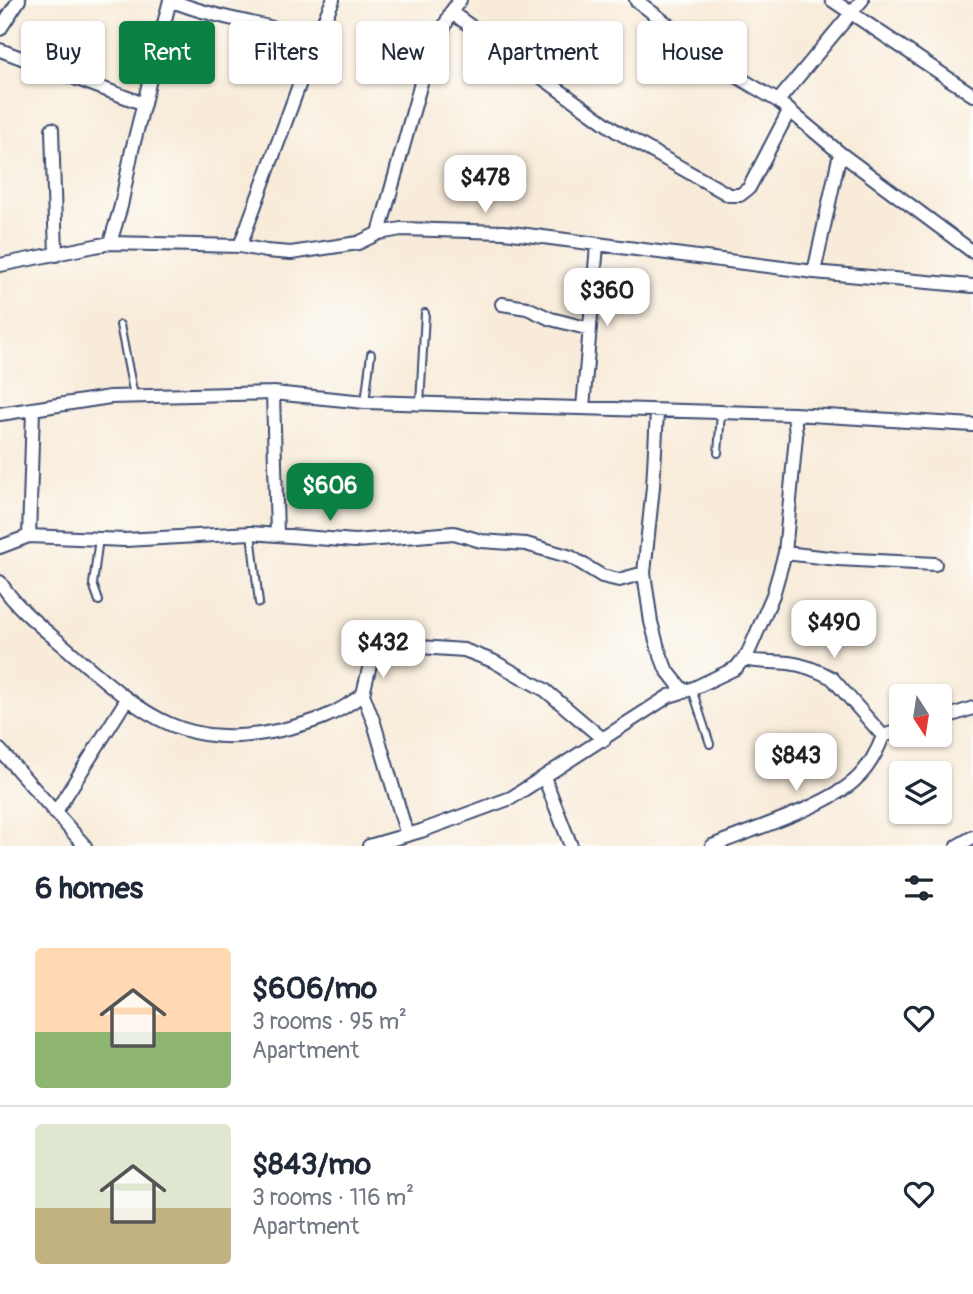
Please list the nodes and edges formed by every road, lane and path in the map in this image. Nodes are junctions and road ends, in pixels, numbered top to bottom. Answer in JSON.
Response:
{"nodes":[{"id":1,"x":19,"y":0,"type":"edge"},
{"id":2,"x":170,"y":0,"type":"edge"},
{"id":3,"x":333,"y":0,"type":"edge"},
{"id":4,"x":460,"y":0,"type":"edge"},
{"id":5,"x":636,"y":0,"type":"edge"},
{"id":6,"x":832,"y":0,"type":"edge"},
{"id":7,"x":862,"y":0,"type":"edge"},
{"id":8,"x":450,"y":12,"type":"junction"},
{"id":9,"x":852,"y":14,"type":"junction"},
{"id":10,"x":245,"y":21,"type":"edge"},
{"id":11,"x":324,"y":21,"type":"edge"},
{"id":12,"x":0,"y":29,"type":"edge"},
{"id":13,"x":0,"y":50,"type":"edge"},
{"id":14,"x":299,"y":84,"type":"edge"},
{"id":15,"x":973,"y":95,"type":"edge"},
{"id":16,"x":778,"y":101,"type":"junction"},
{"id":17,"x":144,"y":104,"type":"junction"},
{"id":18,"x":789,"y":111,"type":"junction"},
{"id":19,"x":52,"y":129,"type":"dead end"},
{"id":20,"x":840,"y":153,"type":"junction"},
{"id":21,"x":379,"y":233,"type":"junction"},
{"id":22,"x":110,"y":243,"type":"junction"},
{"id":23,"x":597,"y":245,"type":"junction"},
{"id":24,"x":240,"y":246,"type":"junction"},
{"id":25,"x":973,"y":252,"type":"edge"},
{"id":26,"x":56,"y":255,"type":"junction"},
{"id":27,"x":0,"y":265,"type":"edge"},
{"id":28,"x":814,"y":272,"type":"junction"},
{"id":29,"x":973,"y":286,"type":"edge"},
{"id":30,"x":502,"y":304,"type":"dead end"},
{"id":31,"x":425,"y":313,"type":"dead end"},
{"id":32,"x":120,"y":325,"type":"dead end"},
{"id":33,"x":590,"y":329,"type":"junction"},
{"id":34,"x":371,"y":354,"type":"dead end"},
{"id":35,"x":273,"y":393,"type":"junction"},
{"id":36,"x":134,"y":396,"type":"junction"},
{"id":37,"x":365,"y":402,"type":"junction"},
{"id":38,"x":420,"y":404,"type":"junction"},
{"id":39,"x":583,"y":408,"type":"junction"},
{"id":40,"x":33,"y":410,"type":"junction"},
{"id":41,"x":657,"y":412,"type":"junction"},
{"id":42,"x":721,"y":412,"type":"junction"},
{"id":43,"x":0,"y":414,"type":"edge"},
{"id":44,"x":794,"y":414,"type":"junction"},
{"id":45,"x":973,"y":425,"type":"edge"},
{"id":46,"x":718,"y":453,"type":"dead end"},
{"id":47,"x":251,"y":533,"type":"junction"},
{"id":48,"x":277,"y":534,"type":"junction"},
{"id":49,"x":29,"y":536,"type":"junction"},
{"id":50,"x":99,"y":538,"type":"junction"},
{"id":51,"x":0,"y":547,"type":"edge"},
{"id":52,"x":785,"y":553,"type":"junction"},
{"id":53,"x":935,"y":564,"type":"dead end"},
{"id":54,"x":644,"y":573,"type":"junction"},
{"id":55,"x":0,"y":582,"type":"edge"},
{"id":56,"x":99,"y":601,"type":"dead end"},
{"id":57,"x":259,"y":603,"type":"dead end"},
{"id":58,"x":743,"y":659,"type":"junction"},
{"id":59,"x":688,"y":690,"type":"junction"},
{"id":60,"x":363,"y":694,"type":"junction"},
{"id":61,"x":127,"y":699,"type":"junction"},
{"id":62,"x":973,"y":708,"type":"edge"},
{"id":63,"x":952,"y":715,"type":"edge"},
{"id":64,"x":889,"y":734,"type":"edge"},
{"id":65,"x":883,"y":736,"type":"junction"},
{"id":66,"x":604,"y":740,"type":"junction"},
{"id":67,"x":710,"y":744,"type":"dead end"},
{"id":68,"x":0,"y":751,"type":"edge"},
{"id":69,"x":544,"y":777,"type":"junction"},
{"id":70,"x":55,"y":813,"type":"junction"},
{"id":71,"x":407,"y":835,"type":"junction"},
{"id":72,"x":973,"y":837,"type":"edge"},
{"id":73,"x":85,"y":846,"type":"edge"},
{"id":74,"x":369,"y":846,"type":"edge"},
{"id":75,"x":571,"y":846,"type":"edge"},
{"id":76,"x":712,"y":846,"type":"edge"},
{"id":77,"x":957,"y":846,"type":"edge"}],
"edges":[{"from":1,"to":12,"type":"street"},
{"from":2,"to":10,"type":"street"},
{"from":2,"to":17,"type":"street"},
{"from":3,"to":11,"type":"street"},
{"from":4,"to":8,"type":"street"},
{"from":5,"to":16,"type":"street"},
{"from":6,"to":9,"type":"street"},
{"from":7,"to":9,"type":"street"},
{"from":8,"to":18,"type":"street"},
{"from":8,"to":21,"type":"street"},
{"from":9,"to":15,"type":"street"},
{"from":9,"to":16,"type":"street"},
{"from":13,"to":17,"type":"street"},
{"from":14,"to":24,"type":"street"},
{"from":16,"to":18,"type":"street"},
{"from":17,"to":22,"type":"street"},
{"from":18,"to":20,"type":"street"},
{"from":19,"to":26,"type":"street"},
{"from":20,"to":25,"type":"street"},
{"from":20,"to":28,"type":"street"},
{"from":21,"to":23,"type":"street"},
{"from":21,"to":24,"type":"street"},
{"from":22,"to":24,"type":"street"},
{"from":22,"to":26,"type":"street"},
{"from":23,"to":28,"type":"street"},
{"from":23,"to":33,"type":"street"},
{"from":26,"to":27,"type":"street"},
{"from":28,"to":29,"type":"street"},
{"from":30,"to":33,"type":"street"},
{"from":31,"to":38,"type":"lane"},
{"from":32,"to":36,"type":"lane"},
{"from":33,"to":39,"type":"street"},
{"from":34,"to":37,"type":"lane"},
{"from":35,"to":36,"type":"street"},
{"from":35,"to":37,"type":"street"},
{"from":35,"to":48,"type":"street"},
{"from":36,"to":40,"type":"street"},
{"from":37,"to":38,"type":"street"},
{"from":38,"to":39,"type":"street"},
{"from":39,"to":41,"type":"street"},
{"from":40,"to":43,"type":"street"},
{"from":40,"to":49,"type":"street"},
{"from":41,"to":42,"type":"street"},
{"from":41,"to":54,"type":"street"},
{"from":42,"to":44,"type":"street"},
{"from":42,"to":46,"type":"lane"},
{"from":44,"to":45,"type":"street"},
{"from":44,"to":52,"type":"street"},
{"from":47,"to":48,"type":"street"},
{"from":47,"to":50,"type":"street"},
{"from":47,"to":57,"type":"lane"},
{"from":48,"to":54,"type":"street"},
{"from":49,"to":50,"type":"street"},
{"from":49,"to":51,"type":"street"},
{"from":50,"to":56,"type":"lane"},
{"from":52,"to":53,"type":"street"},
{"from":52,"to":58,"type":"street"},
{"from":54,"to":59,"type":"street"},
{"from":55,"to":61,"type":"street"},
{"from":58,"to":59,"type":"street"},
{"from":58,"to":65,"type":"street"},
{"from":59,"to":66,"type":"street"},
{"from":59,"to":67,"type":"lane"},
{"from":60,"to":61,"type":"street"},
{"from":60,"to":66,"type":"street"},
{"from":60,"to":71,"type":"street"},
{"from":61,"to":70,"type":"street"},
{"from":62,"to":63,"type":"street"},
{"from":64,"to":65,"type":"street"},
{"from":65,"to":76,"type":"street"},
{"from":66,"to":69,"type":"street"},
{"from":68,"to":70,"type":"street"},
{"from":69,"to":71,"type":"street"},
{"from":69,"to":75,"type":"street"},
{"from":70,"to":73,"type":"street"},
{"from":71,"to":74,"type":"street"},
{"from":72,"to":77,"type":"street"}]}
